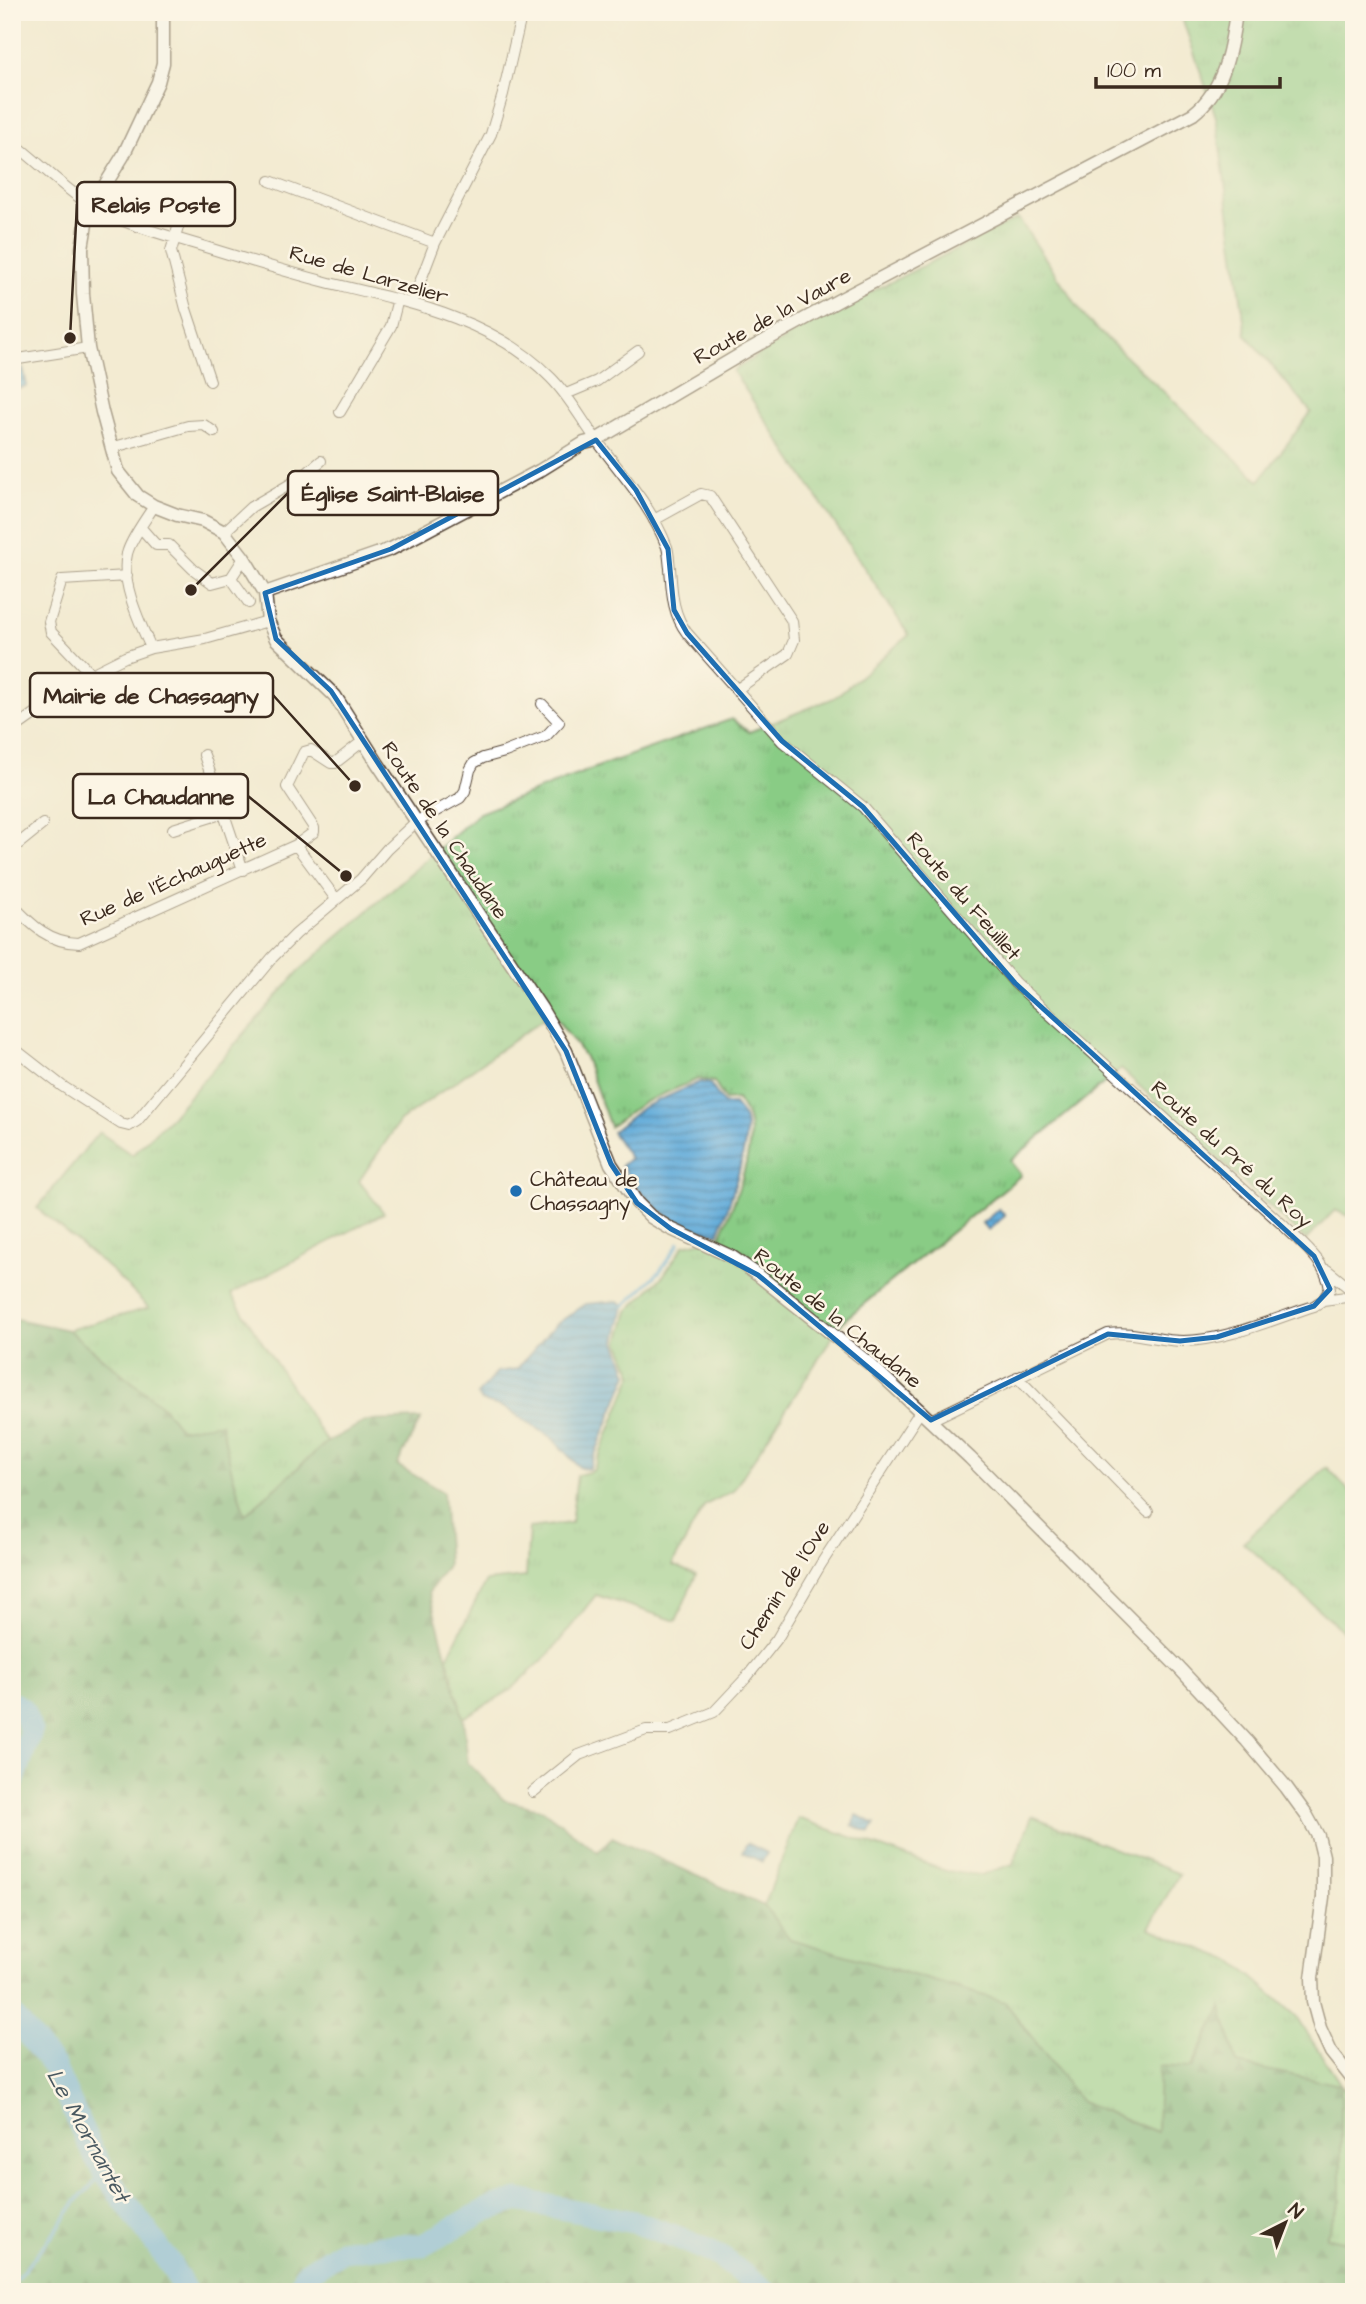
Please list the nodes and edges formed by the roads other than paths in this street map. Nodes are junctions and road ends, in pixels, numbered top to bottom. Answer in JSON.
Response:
{"nodes":[{"id":1,"x":163,"y":12,"type":"edge"},
{"id":2,"x":522,"y":12,"type":"edge"},
{"id":3,"x":1236,"y":12,"type":"edge"},
{"id":4,"x":12,"y":142,"type":"edge"},
{"id":5,"x":270,"y":181,"type":"dead end"},
{"id":6,"x":187,"y":197,"type":"dead end"},
{"id":7,"x":92,"y":206,"type":"junction"},
{"id":8,"x":174,"y":238,"type":"junction"},
{"id":9,"x":435,"y":243,"type":"junction"},
{"id":10,"x":398,"y":299,"type":"junction"},
{"id":11,"x":412,"y":303,"type":"junction"},
{"id":12,"x":88,"y":348,"type":"junction"},
{"id":13,"x":638,"y":351,"type":"dead end"},
{"id":14,"x":12,"y":360,"type":"edge"},
{"id":15,"x":210,"y":381,"type":"dead end"},
{"id":16,"x":566,"y":394,"type":"junction"},
{"id":17,"x":340,"y":412,"type":"dead end"},
{"id":18,"x":214,"y":432,"type":"dead end"},
{"id":19,"x":596,"y":440,"type":"junction"},
{"id":20,"x":111,"y":447,"type":"junction"},
{"id":21,"x":321,"y":461,"type":"dead end"},
{"id":22,"x":154,"y":506,"type":"junction"},
{"id":23,"x":654,"y":520,"type":"junction"},
{"id":24,"x":141,"y":528,"type":"junction"},
{"id":25,"x":224,"y":532,"type":"junction"},
{"id":26,"x":244,"y":558,"type":"junction"},
{"id":27,"x":127,"y":576,"type":"junction"},
{"id":28,"x":231,"y":578,"type":"junction"},
{"id":29,"x":265,"y":593,"type":"junction"},
{"id":30,"x":249,"y":603,"type":"dead end"},
{"id":31,"x":268,"y":621,"type":"junction"},
{"id":32,"x":151,"y":648,"type":"junction"},
{"id":33,"x":91,"y":674,"type":"junction"},
{"id":34,"x":736,"y":690,"type":"junction"},
{"id":35,"x":542,"y":704,"type":"dead end"},
{"id":36,"x":12,"y":730,"type":"edge"},
{"id":37,"x":363,"y":741,"type":"junction"},
{"id":38,"x":204,"y":755,"type":"dead end"},
{"id":39,"x":224,"y":813,"type":"junction"},
{"id":40,"x":416,"y":822,"type":"junction"},
{"id":41,"x":43,"y":824,"type":"dead end"},
{"id":42,"x":173,"y":829,"type":"dead end"},
{"id":43,"x":296,"y":845,"type":"junction"},
{"id":44,"x":12,"y":849,"type":"edge"},
{"id":45,"x":243,"y":870,"type":"junction"},
{"id":46,"x":336,"y":899,"type":"junction"},
{"id":47,"x":12,"y":904,"type":"edge"},
{"id":48,"x":13,"y":1051,"type":"edge"},
{"id":49,"x":1117,"y":1077,"type":"joint"},
{"id":50,"x":1324,"y":1268,"type":"junction"},
{"id":51,"x":1354,"y":1294,"type":"edge"},
{"id":52,"x":1323,"y":1300,"type":"junction"},
{"id":53,"x":1017,"y":1377,"type":"junction"},
{"id":54,"x":920,"y":1410,"type":"junction"},
{"id":55,"x":931,"y":1420,"type":"junction"},
{"id":56,"x":1148,"y":1512,"type":"dead end"},
{"id":57,"x":533,"y":1792,"type":"dead end"},
{"id":58,"x":1354,"y":2081,"type":"edge"}],
"edges":[{"from":1,"to":7,"type":"street","name":"Route de la Chaudane"},
{"from":2,"to":9,"type":"street"},
{"from":3,"to":19,"type":"street","name":"Route de la Vaure"},
{"from":4,"to":7,"type":"street","name":"Rue de Larzelier"},
{"from":5,"to":9,"type":"street"},
{"from":6,"to":8,"type":"street"},
{"from":7,"to":8,"type":"street","name":"Rue de Larzelier"},
{"from":7,"to":12,"type":"street","name":"Route de la Chaudane"},
{"from":8,"to":10,"type":"street","name":"Rue de Larzelier"},
{"from":8,"to":15,"type":"street"},
{"from":9,"to":11,"type":"street"},
{"from":10,"to":11,"type":"street","name":"Rue de Larzelier"},
{"from":10,"to":17,"type":"street"},
{"from":11,"to":16,"type":"street","name":"Rue de Larzelier"},
{"from":12,"to":14,"type":"street"},
{"from":12,"to":20,"type":"street","name":"Route de la Chaudane"},
{"from":13,"to":16,"type":"street"},
{"from":16,"to":19,"type":"street","name":"Rue de Larzelier"},
{"from":18,"to":20,"type":"street"},
{"from":19,"to":23,"type":"street","name":"Rue de Larzelier"},
{"from":19,"to":29,"type":"street","name":"Route de la Vaure"},
{"from":20,"to":22,"type":"street","name":"Route de la Chaudane"},
{"from":21,"to":25,"type":"street"},
{"from":22,"to":24,"type":"street"},
{"from":22,"to":25,"type":"street","name":"Route de la Chaudane"},
{"from":23,"to":34,"type":"street","name":"Route du Feuillet"},
{"from":23,"to":34,"type":"street"},
{"from":24,"to":27,"type":"street"},
{"from":24,"to":28,"type":"street"},
{"from":25,"to":26,"type":"street","name":"Route de la Chaudane"},
{"from":26,"to":28,"type":"street"},
{"from":26,"to":29,"type":"street","name":"Route de la Chaudane"},
{"from":27,"to":32,"type":"street"},
{"from":27,"to":33,"type":"street"},
{"from":28,"to":30,"type":"street"},
{"from":29,"to":31,"type":"street","name":"Route de la Chaudane"},
{"from":31,"to":32,"type":"street"},
{"from":31,"to":37,"type":"street","name":"Route de la Chaudane"},
{"from":32,"to":33,"type":"street"},
{"from":33,"to":36,"type":"street"},
{"from":34,"to":49,"type":"street","name":"Route du Feuillet"},
{"from":35,"to":40,"type":"street"},
{"from":37,"to":40,"type":"street","name":"Route de la Chaudane"},
{"from":37,"to":43,"type":"street"},
{"from":38,"to":39,"type":"street"},
{"from":39,"to":42,"type":"street"},
{"from":39,"to":45,"type":"street"},
{"from":40,"to":46,"type":"street"},
{"from":40,"to":54,"type":"street","name":"Route de la Chaudane"},
{"from":41,"to":44,"type":"street"},
{"from":43,"to":45,"type":"street","name":"Rue de l'Échauguette"},
{"from":43,"to":46,"type":"street","name":"Rue de l'Échauguette"},
{"from":45,"to":47,"type":"street","name":"Rue de l'Échauguette"},
{"from":46,"to":48,"type":"street"},
{"from":49,"to":50,"type":"street","name":"Route du Pré du Roy"},
{"from":50,"to":51,"type":"street","name":"Route du Pré du Roy"},
{"from":50,"to":52,"type":"street"},
{"from":51,"to":52,"type":"street"},
{"from":52,"to":53,"type":"street"},
{"from":53,"to":55,"type":"street"},
{"from":53,"to":56,"type":"street"},
{"from":54,"to":55,"type":"street","name":"Route de la Chaudane"},
{"from":54,"to":57,"type":"street","name":"Chemin de l'Ove"},
{"from":55,"to":58,"type":"street","name":"Route de la Chaudane"}]}
